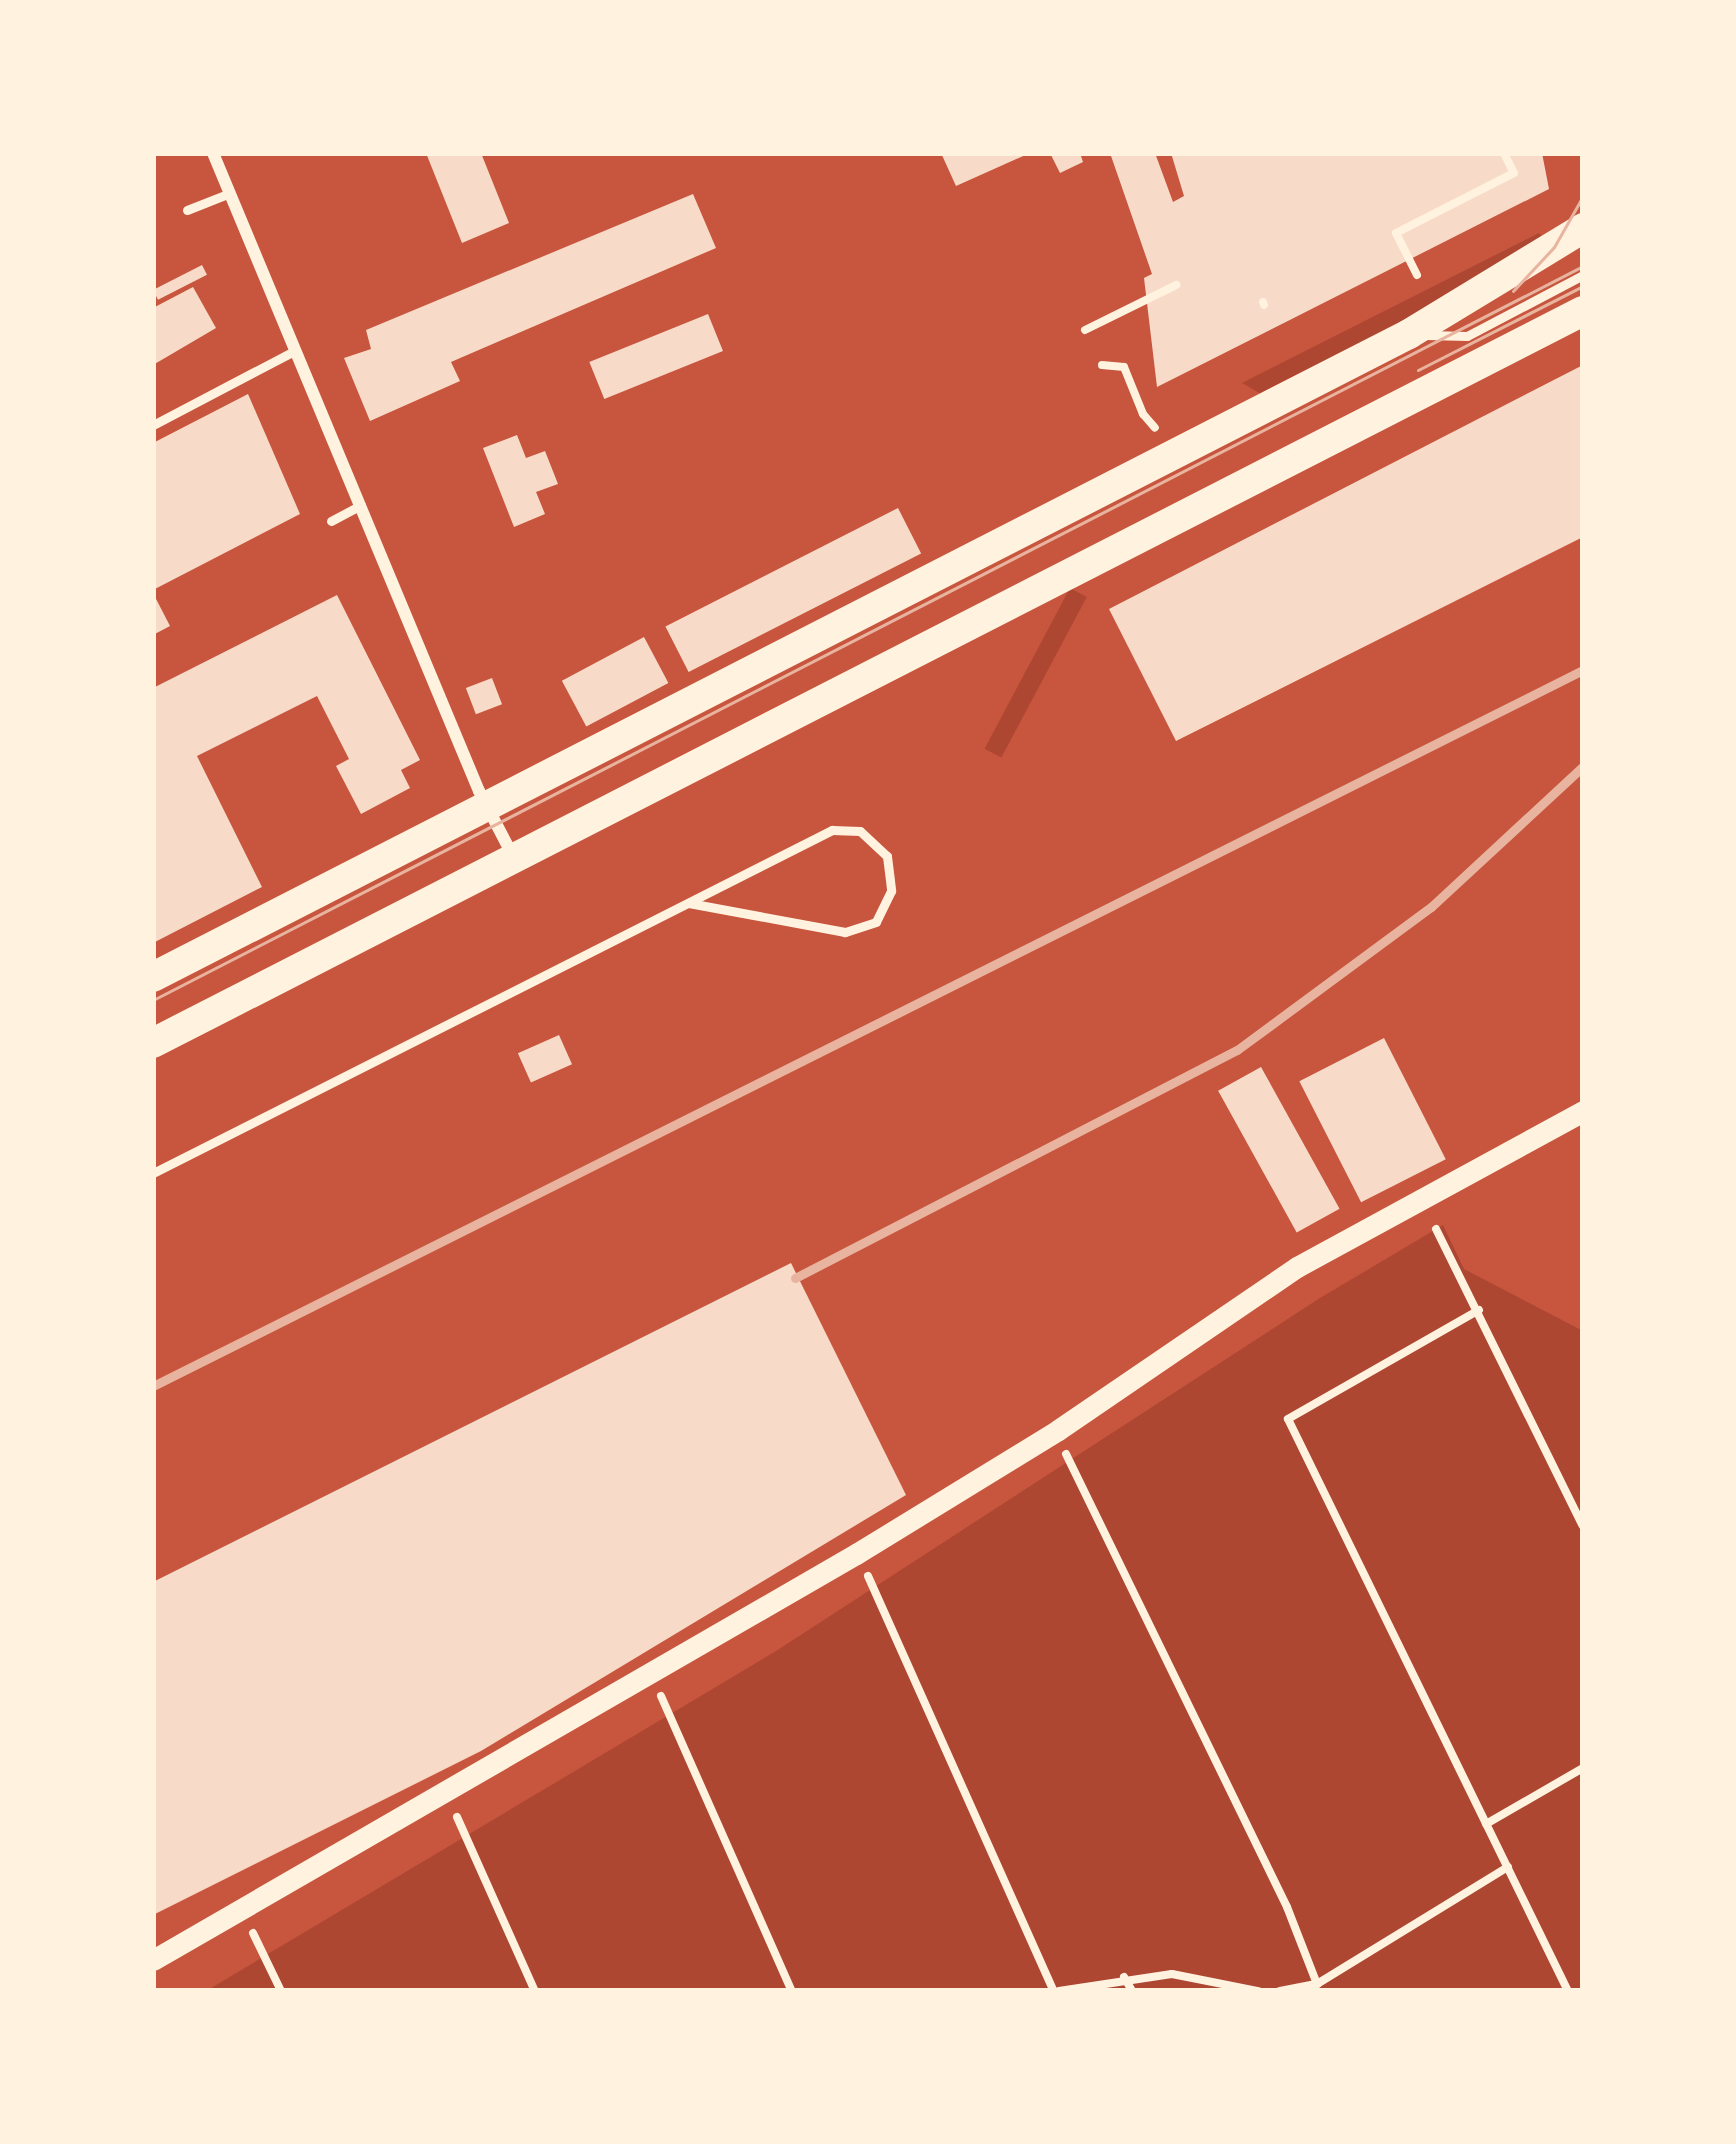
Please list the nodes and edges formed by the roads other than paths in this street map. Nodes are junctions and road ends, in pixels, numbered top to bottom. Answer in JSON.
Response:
{"nodes":[{"id":1,"x":212,"y":153,"type":"edge"},
{"id":2,"x":230,"y":193,"type":"junction"},
{"id":3,"x":187,"y":210,"type":"dead end"},
{"id":4,"x":1583,"y":228,"type":"edge"},
{"id":5,"x":1583,"y":275,"type":"edge"},
{"id":6,"x":1583,"y":310,"type":"edge"},
{"id":7,"x":1408,"y":334,"type":"junction"},
{"id":8,"x":296,"y":350,"type":"junction"},
{"id":9,"x":153,"y":425,"type":"edge"},
{"id":10,"x":361,"y":505,"type":"junction"},
{"id":11,"x":331,"y":521,"type":"dead end"},
{"id":12,"x":489,"y":809,"type":"junction"},
{"id":13,"x":514,"y":858,"type":"junction"},
{"id":14,"x":688,"y":902,"type":"junction"},
{"id":15,"x":153,"y":976,"type":"edge"},
{"id":16,"x":153,"y":1043,"type":"edge"},
{"id":17,"x":1583,"y":1112,"type":"edge"},
{"id":18,"x":153,"y":1173,"type":"edge"},
{"id":19,"x":153,"y":1960,"type":"edge"}],
"edges":[{"from":1,"to":2,"type":"street"},
{"from":2,"to":3,"type":"lane"},
{"from":2,"to":8,"type":"street"},
{"from":4,"to":7,"type":"main road"},
{"from":5,"to":7,"type":"lane"},
{"from":6,"to":13,"type":"main road"},
{"from":7,"to":12,"type":"main road"},
{"from":8,"to":9,"type":"lane"},
{"from":8,"to":10,"type":"street"},
{"from":10,"to":11,"type":"lane"},
{"from":10,"to":12,"type":"street"},
{"from":12,"to":13,"type":"street"},
{"from":12,"to":15,"type":"main road"},
{"from":13,"to":16,"type":"main road"},
{"from":14,"to":14,"type":"lane"},
{"from":14,"to":18,"type":"lane"},
{"from":17,"to":19,"type":"street"}]}
